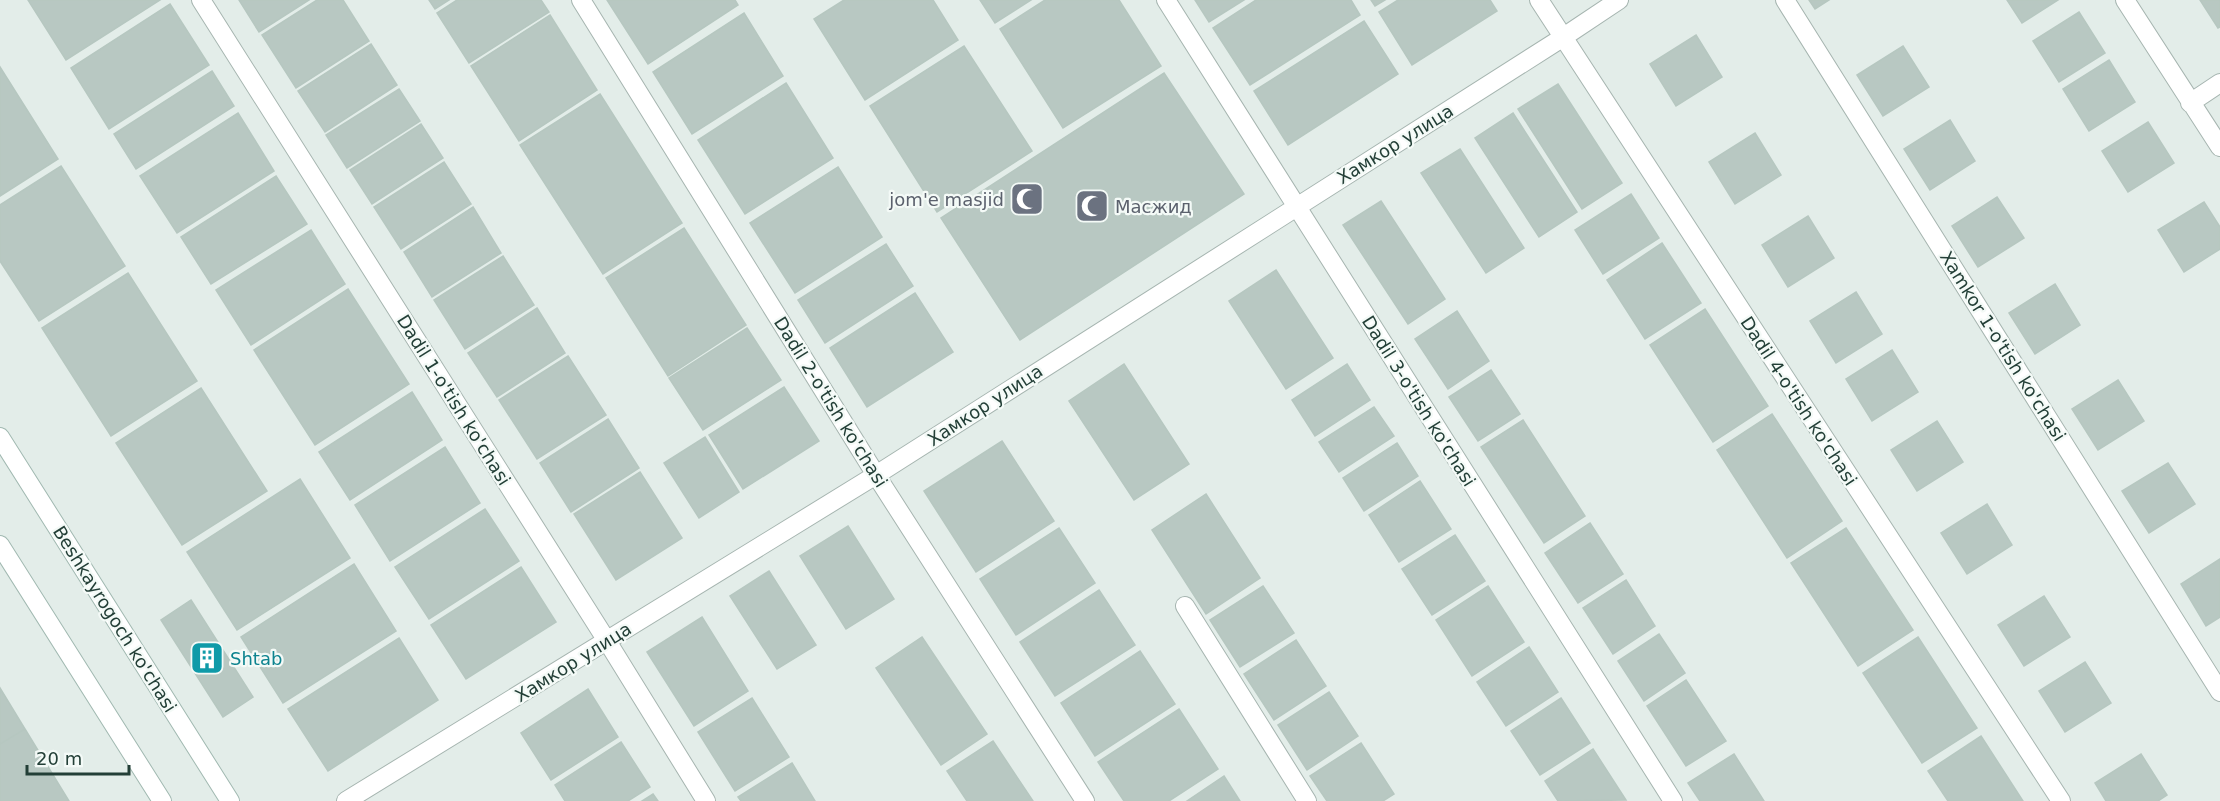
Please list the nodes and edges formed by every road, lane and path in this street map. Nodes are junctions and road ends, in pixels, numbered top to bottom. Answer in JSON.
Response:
{"nodes":[{"id":1,"x":201,"y":0,"type":"edge"},
{"id":2,"x":581,"y":0,"type":"edge"},
{"id":3,"x":1166,"y":0,"type":"edge"},
{"id":4,"x":1539,"y":0,"type":"edge"},
{"id":5,"x":1619,"y":0,"type":"edge"},
{"id":6,"x":1785,"y":0,"type":"edge"},
{"id":7,"x":2125,"y":0,"type":"edge"},
{"id":8,"x":1562,"y":38,"type":"junction"},
{"id":9,"x":2220,"y":83,"type":"edge"},
{"id":10,"x":2190,"y":103,"type":"junction"},
{"id":11,"x":2220,"y":147,"type":"edge"},
{"id":12,"x":1296,"y":207,"type":"junction"},
{"id":13,"x":0,"y":437,"type":"edge"},
{"id":14,"x":876,"y":475,"type":"junction"},
{"id":15,"x":0,"y":545,"type":"edge"},
{"id":16,"x":1185,"y":606,"type":"dead end"},
{"id":17,"x":607,"y":641,"type":"junction"},
{"id":18,"x":2220,"y":692,"type":"edge"},
{"id":19,"x":162,"y":801,"type":"edge"},
{"id":20,"x":230,"y":801,"type":"edge"},
{"id":21,"x":346,"y":801,"type":"edge"},
{"id":22,"x":706,"y":801,"type":"edge"},
{"id":23,"x":1085,"y":801,"type":"edge"},
{"id":24,"x":1307,"y":801,"type":"edge"},
{"id":25,"x":1672,"y":801,"type":"edge"},
{"id":26,"x":2061,"y":801,"type":"edge"}],
"edges":[{"from":1,"to":17,"type":"street","name":"Dadil 1-o'tish ko'chasi"},
{"from":2,"to":14,"type":"street","name":"Dadil 2-o'tish ko'chasi"},
{"from":3,"to":12,"type":"street","name":"Dadil 3-o'tish ko'chasi"},
{"from":4,"to":8,"type":"street","name":"Dadil 4-o'tish ko'chasi"},
{"from":5,"to":8,"type":"street","name":"Хамкор улица"},
{"from":6,"to":18,"type":"street","name":"Xamkor 1-o'tish ko'chasi"},
{"from":7,"to":10,"type":"street"},
{"from":8,"to":12,"type":"street","name":"Хамкор улица"},
{"from":8,"to":26,"type":"street","name":"Dadil 4-o'tish ko'chasi"},
{"from":9,"to":10,"type":"street"},
{"from":10,"to":11,"type":"street"},
{"from":12,"to":14,"type":"street","name":"Хамкор улица"},
{"from":12,"to":25,"type":"street","name":"Dadil 3-o'tish ko'chasi"},
{"from":13,"to":20,"type":"street","name":"Beshkayrogoch ko'chasi"},
{"from":14,"to":17,"type":"street","name":"Хамкор улица"},
{"from":14,"to":23,"type":"street","name":"Dadil 2-o'tish ko'chasi"},
{"from":15,"to":19,"type":"street"},
{"from":16,"to":24,"type":"street"},
{"from":17,"to":21,"type":"street","name":"Хамкор улица"},
{"from":17,"to":22,"type":"street","name":"Dadil 1-o'tish ko'chasi"}]}
